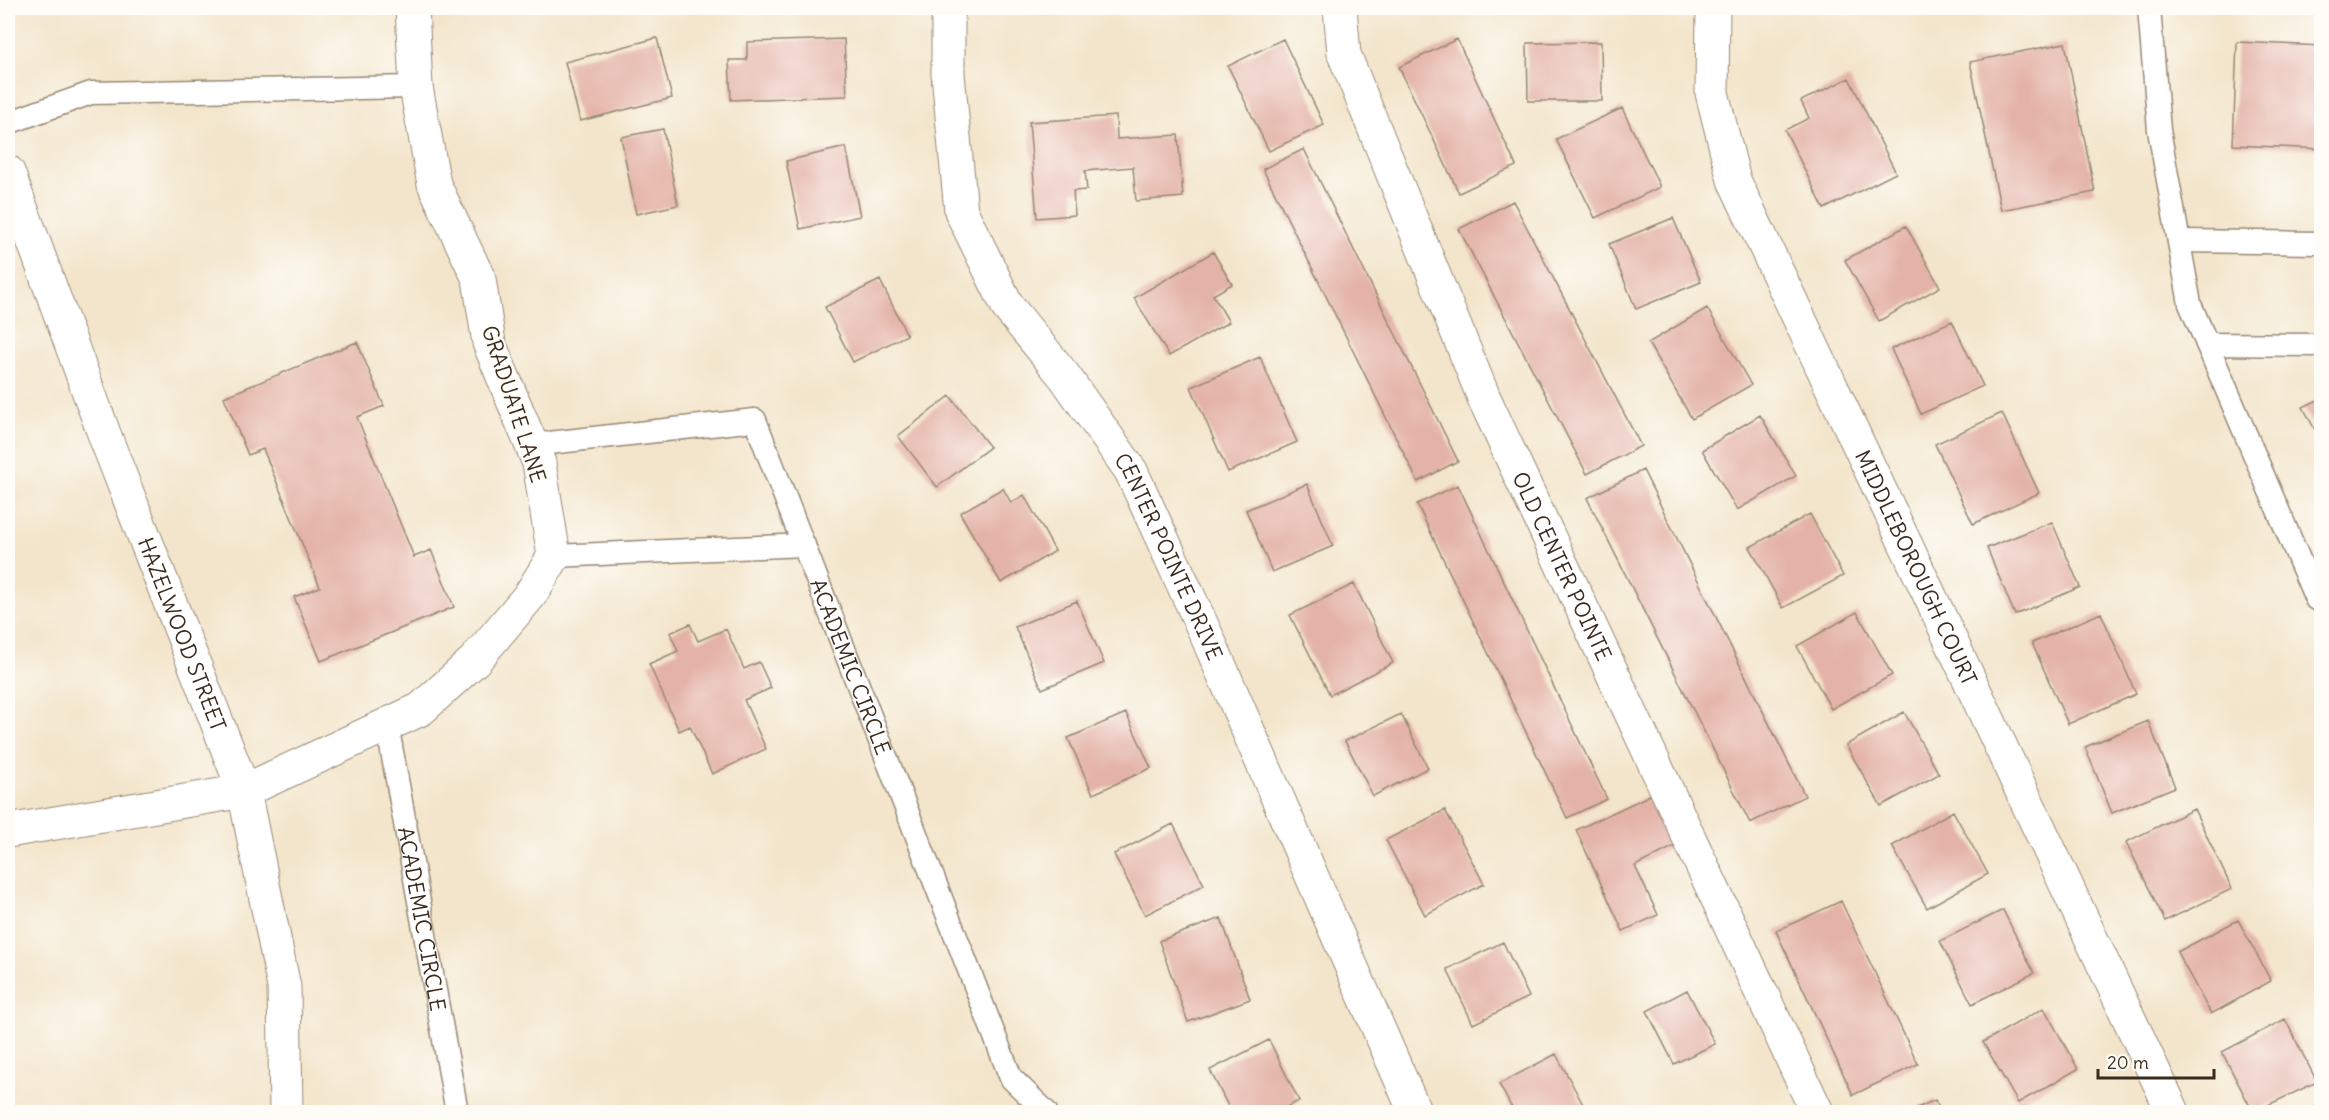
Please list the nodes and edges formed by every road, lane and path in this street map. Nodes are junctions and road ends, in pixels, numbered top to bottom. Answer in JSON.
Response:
{"nodes":[{"id":1,"x":412,"y":8,"type":"edge"},
{"id":2,"x":948,"y":8,"type":"edge"},
{"id":3,"x":1340,"y":8,"type":"edge"},
{"id":4,"x":1713,"y":8,"type":"edge"},
{"id":5,"x":2149,"y":8,"type":"edge"},
{"id":6,"x":416,"y":87,"type":"junction"},
{"id":7,"x":8,"y":123,"type":"edge"},
{"id":8,"x":8,"y":172,"type":"edge"},
{"id":9,"x":2179,"y":241,"type":"junction"},
{"id":10,"x":2322,"y":243,"type":"edge"},
{"id":11,"x":2207,"y":344,"type":"junction"},
{"id":12,"x":2322,"y":345,"type":"edge"},
{"id":13,"x":531,"y":445,"type":"junction"},
{"id":14,"x":804,"y":545,"type":"junction"},
{"id":15,"x":554,"y":556,"type":"junction"},
{"id":16,"x":2322,"y":596,"type":"edge"},
{"id":17,"x":387,"y":724,"type":"junction"},
{"id":18,"x":244,"y":791,"type":"junction"},
{"id":19,"x":8,"y":831,"type":"edge"},
{"id":20,"x":286,"y":1113,"type":"edge"},
{"id":21,"x":457,"y":1113,"type":"edge"},
{"id":22,"x":1046,"y":1113,"type":"edge"},
{"id":23,"x":1415,"y":1113,"type":"edge"},
{"id":24,"x":1817,"y":1113,"type":"edge"},
{"id":25,"x":2173,"y":1113,"type":"edge"}],
"edges":[{"from":1,"to":6,"type":"street","name":"GRADUATE LANE"},
{"from":2,"to":23,"type":"street","name":"CENTER POINTE DRIVE"},
{"from":3,"to":24,"type":"street","name":"OLD CENTER POINTE"},
{"from":4,"to":25,"type":"street","name":"MIDDLEBOROUGH COURT"},
{"from":5,"to":9,"type":"lane"},
{"from":6,"to":7,"type":"lane"},
{"from":6,"to":13,"type":"street","name":"GRADUATE LANE"},
{"from":8,"to":18,"type":"street","name":"HAZELWOOD STREET"},
{"from":9,"to":10,"type":"lane"},
{"from":9,"to":11,"type":"lane"},
{"from":11,"to":12,"type":"lane"},
{"from":11,"to":16,"type":"lane"},
{"from":13,"to":14,"type":"lane","name":"ACADEMIC CIRCLE"},
{"from":13,"to":15,"type":"street","name":"GRADUATE LANE"},
{"from":14,"to":15,"type":"lane"},
{"from":14,"to":22,"type":"lane","name":"ACADEMIC CIRCLE"},
{"from":15,"to":17,"type":"street"},
{"from":17,"to":18,"type":"street"},
{"from":17,"to":21,"type":"lane","name":"ACADEMIC CIRCLE"},
{"from":18,"to":19,"type":"street"},
{"from":18,"to":20,"type":"street","name":"HAZELWOOD STREET"}]}
